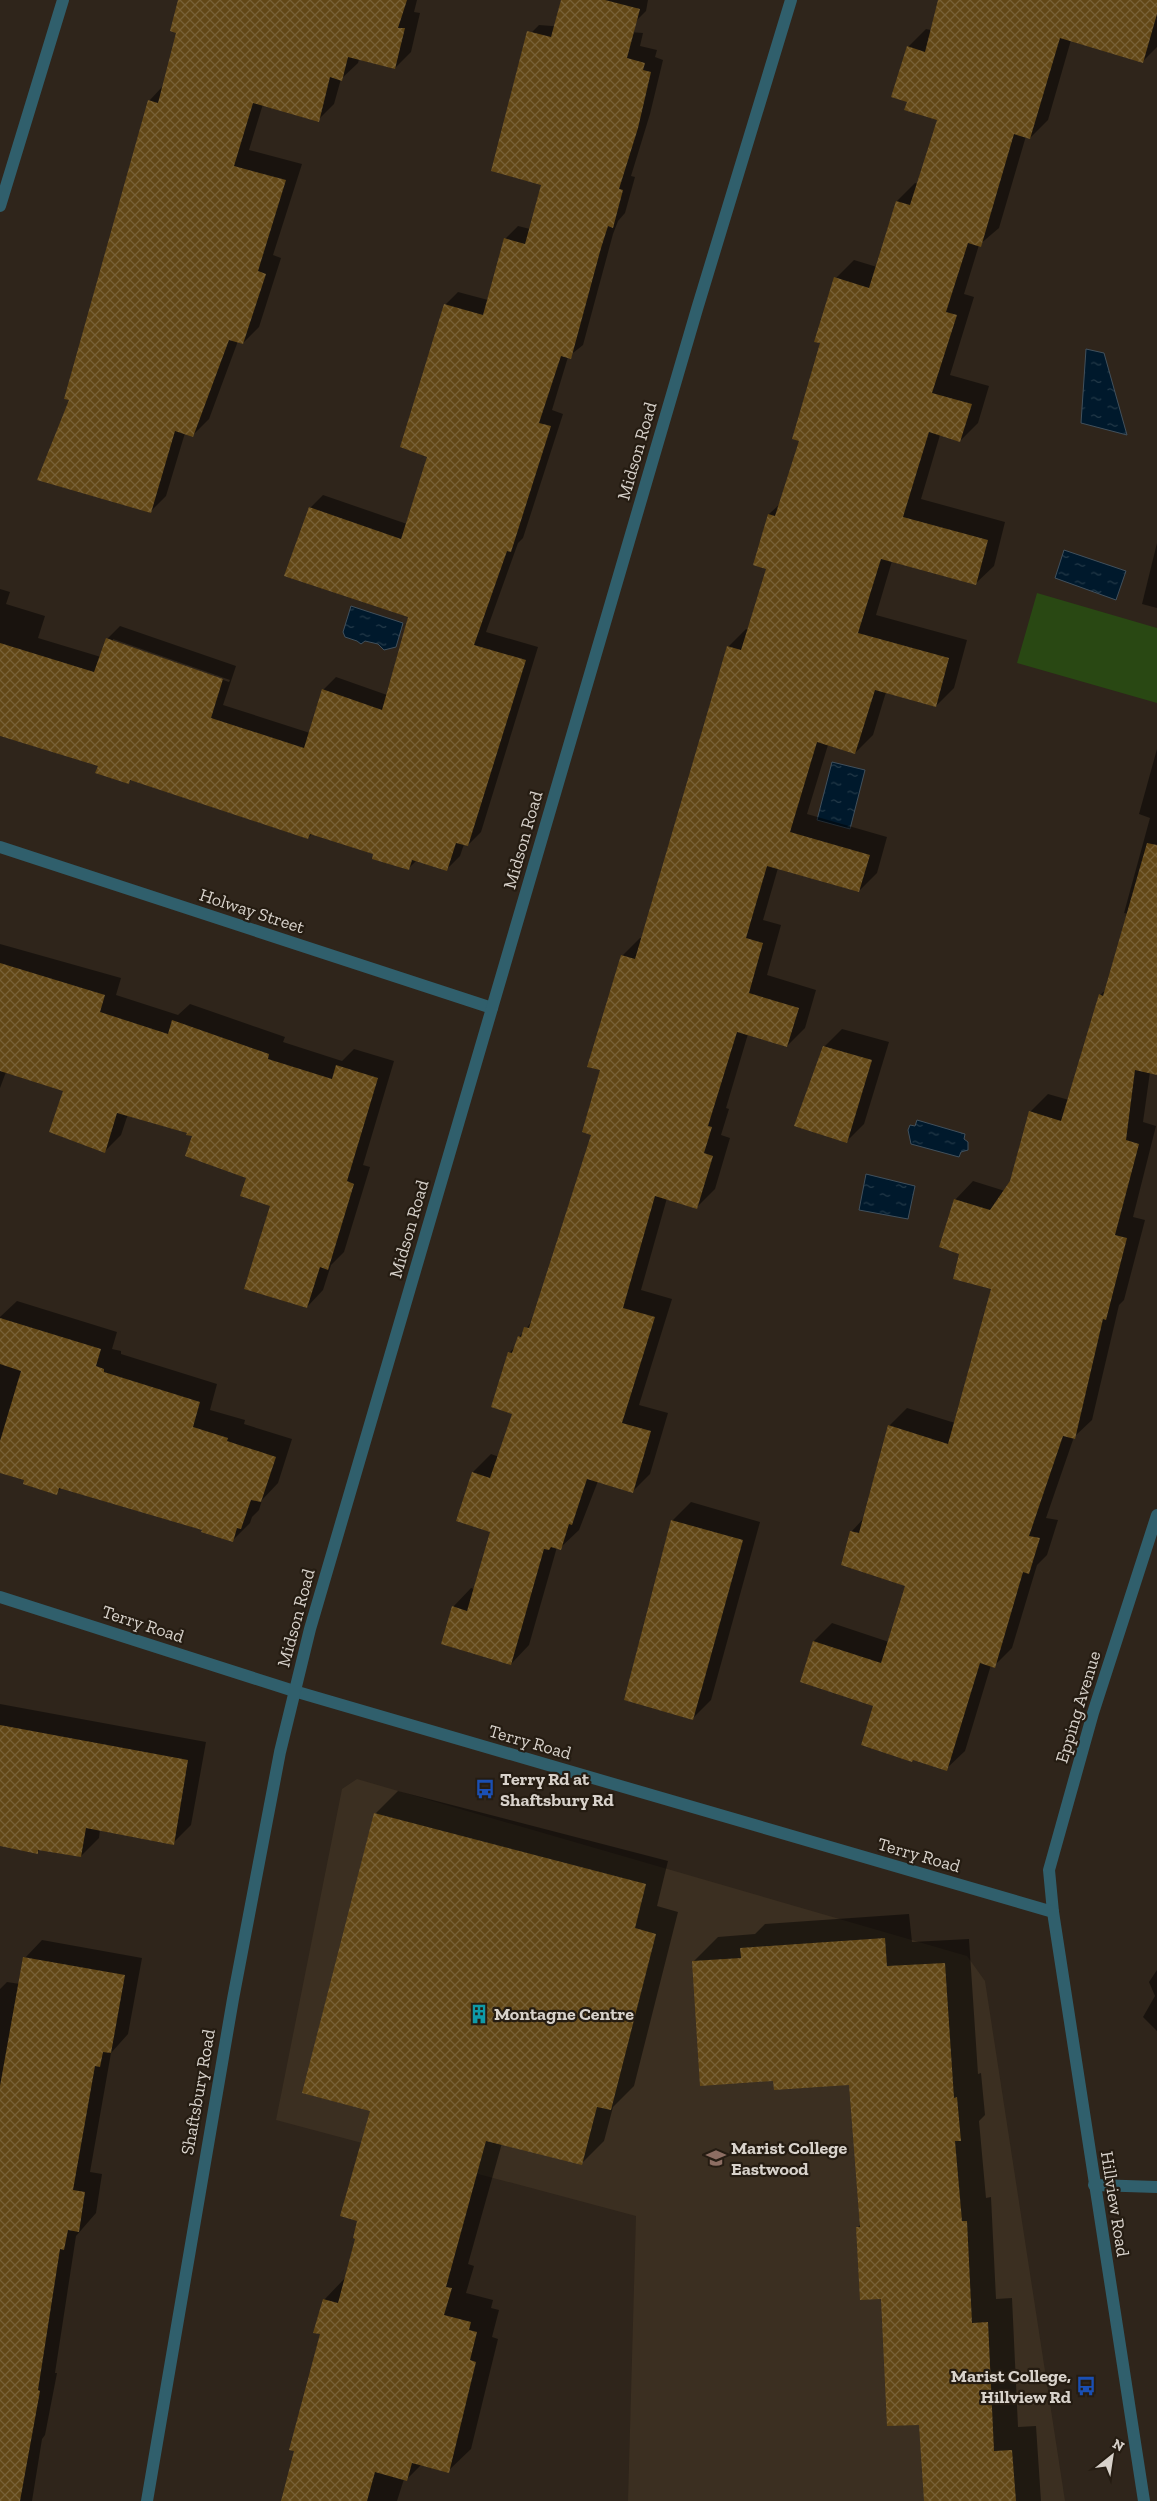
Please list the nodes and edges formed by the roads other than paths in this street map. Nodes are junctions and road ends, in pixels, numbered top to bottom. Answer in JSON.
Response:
{"nodes":[{"id":1,"x":63,"y":0,"type":"edge"},
{"id":2,"x":791,"y":0,"type":"edge"},
{"id":3,"x":0,"y":206,"type":"edge"},
{"id":4,"x":0,"y":847,"type":"edge"},
{"id":5,"x":492,"y":1008,"type":"junction"},
{"id":6,"x":1157,"y":1516,"type":"edge"},
{"id":7,"x":0,"y":1597,"type":"edge"},
{"id":8,"x":294,"y":1692,"type":"junction"},
{"id":9,"x":1053,"y":1912,"type":"junction"},
{"id":10,"x":1094,"y":2185,"type":"junction"},
{"id":11,"x":1157,"y":2187,"type":"edge"},
{"id":12,"x":147,"y":2501,"type":"edge"},
{"id":13,"x":1144,"y":2501,"type":"edge"}],
"edges":[{"from":1,"to":3,"type":"street"},
{"from":2,"to":5,"type":"street","name":"Midson Road"},
{"from":4,"to":5,"type":"street","name":"Holway Street"},
{"from":5,"to":8,"type":"street","name":"Midson Road"},
{"from":6,"to":9,"type":"street","name":"Epping Avenue"},
{"from":7,"to":8,"type":"street","name":"Terry Road"},
{"from":8,"to":9,"type":"street","name":"Terry Road"},
{"from":8,"to":12,"type":"street","name":"Shaftsbury Road"},
{"from":9,"to":10,"type":"street","name":"Hillview Road"},
{"from":10,"to":11,"type":"street"},
{"from":10,"to":13,"type":"street","name":"Hillview Road"}]}
